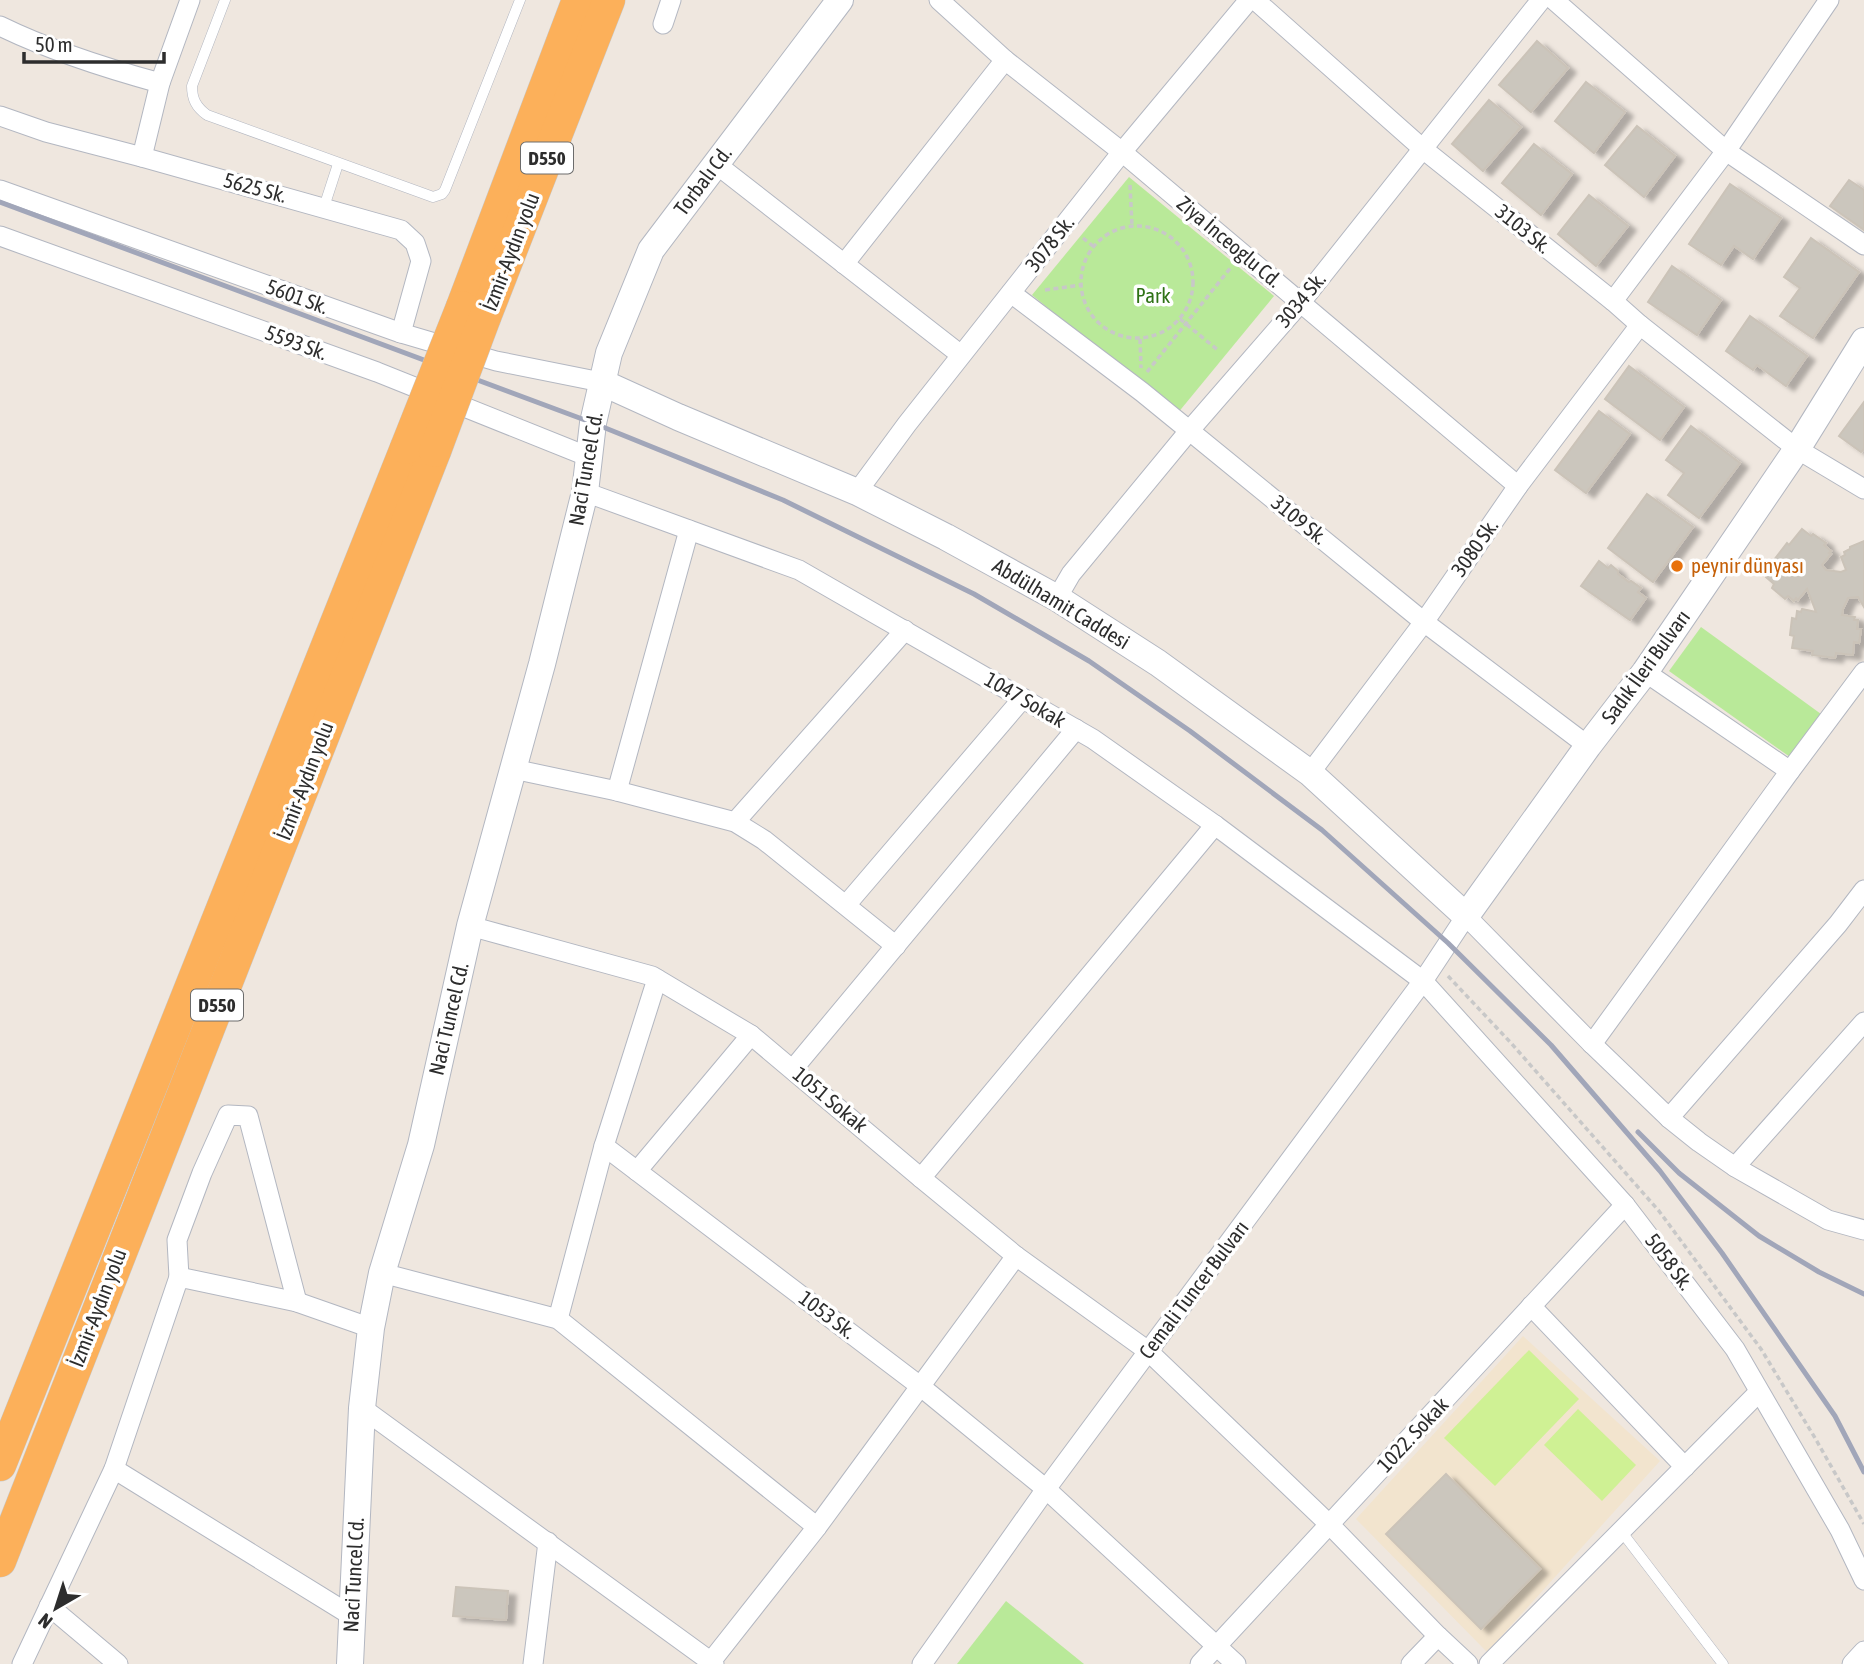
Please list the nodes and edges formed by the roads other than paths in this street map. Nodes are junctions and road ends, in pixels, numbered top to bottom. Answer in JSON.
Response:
{"nodes":[{"id":1,"x":190,"y":0,"type":"edge"},
{"id":2,"x":225,"y":0,"type":"edge"},
{"id":3,"x":520,"y":0,"type":"edge"},
{"id":4,"x":578,"y":0,"type":"edge"},
{"id":5,"x":609,"y":0,"type":"edge"},
{"id":6,"x":671,"y":0,"type":"edge"},
{"id":7,"x":840,"y":0,"type":"edge"},
{"id":8,"x":939,"y":0,"type":"edge"},
{"id":9,"x":1249,"y":0,"type":"edge"},
{"id":10,"x":1255,"y":0,"type":"edge"},
{"id":11,"x":1541,"y":0,"type":"edge"},
{"id":12,"x":1554,"y":0,"type":"edge"},
{"id":13,"x":1829,"y":0,"type":"edge"},
{"id":14,"x":663,"y":24,"type":"dead end"},
{"id":15,"x":0,"y":26,"type":"edge"},
{"id":16,"x":1005,"y":60,"type":"junction"},
{"id":17,"x":160,"y":83,"type":"junction"},
{"id":18,"x":0,"y":116,"type":"edge"},
{"id":19,"x":1423,"y":149,"type":"junction"},
{"id":20,"x":1727,"y":151,"type":"junction"},
{"id":21,"x":1122,"y":152,"type":"junction"},
{"id":22,"x":142,"y":157,"type":"junction"},
{"id":23,"x":338,"y":164,"type":"junction"},
{"id":24,"x":716,"y":164,"type":"junction"},
{"id":25,"x":0,"y":190,"type":"edge"},
{"id":26,"x":324,"y":207,"type":"junction"},
{"id":27,"x":0,"y":236,"type":"edge"},
{"id":28,"x":1864,"y":246,"type":"edge"},
{"id":29,"x":844,"y":264,"type":"junction"},
{"id":30,"x":1011,"y":293,"type":"junction"},
{"id":31,"x":1613,"y":301,"type":"junction"},
{"id":32,"x":1301,"y":302,"type":"junction"},
{"id":33,"x":474,"y":312,"type":"junction"},
{"id":34,"x":1640,"y":325,"type":"junction"},
{"id":35,"x":401,"y":333,"type":"junction"},
{"id":36,"x":1864,"y":341,"type":"edge"},
{"id":37,"x":961,"y":355,"type":"junction"},
{"id":38,"x":601,"y":382,"type":"junction"},
{"id":39,"x":1189,"y":431,"type":"junction"},
{"id":40,"x":420,"y":449,"type":"junction"},
{"id":41,"x":1797,"y":449,"type":"junction"},
{"id":42,"x":589,"y":457,"type":"junction"},
{"id":43,"x":1518,"y":485,"type":"junction"},
{"id":44,"x":1864,"y":489,"type":"edge"},
{"id":45,"x":585,"y":492,"type":"junction"},
{"id":46,"x":857,"y":492,"type":"junction"},
{"id":47,"x":689,"y":530,"type":"junction"},
{"id":48,"x":1057,"y":598,"type":"junction"},
{"id":49,"x":1424,"y":622,"type":"junction"},
{"id":50,"x":905,"y":630,"type":"junction"},
{"id":51,"x":1645,"y":672,"type":"junction"},
{"id":52,"x":1864,"y":672,"type":"edge"},
{"id":53,"x":1023,"y":698,"type":"junction"},
{"id":54,"x":1076,"y":729,"type":"junction"},
{"id":55,"x":1588,"y":746,"type":"junction"},
{"id":56,"x":513,"y":769,"type":"junction"},
{"id":57,"x":1790,"y":771,"type":"junction"},
{"id":58,"x":1310,"y":772,"type":"junction"},
{"id":59,"x":617,"y":791,"type":"junction"},
{"id":60,"x":735,"y":822,"type":"junction"},
{"id":61,"x":1215,"y":825,"type":"junction"},
{"id":62,"x":1864,"y":890,"type":"edge"},
{"id":63,"x":845,"y":905,"type":"junction"},
{"id":64,"x":1466,"y":916,"type":"junction"},
{"id":65,"x":470,"y":926,"type":"junction"},
{"id":66,"x":896,"y":946,"type":"junction"},
{"id":67,"x":657,"y":979,"type":"junction"},
{"id":68,"x":1423,"y":981,"type":"junction"},
{"id":69,"x":1864,"y":1022,"type":"edge"},
{"id":70,"x":751,"y":1035,"type":"junction"},
{"id":71,"x":1592,"y":1044,"type":"junction"},
{"id":72,"x":793,"y":1069,"type":"junction"},
{"id":73,"x":1669,"y":1118,"type":"junction"},
{"id":74,"x":604,"y":1146,"type":"junction"},
{"id":75,"x":1735,"y":1167,"type":"junction"},
{"id":76,"x":637,"y":1171,"type":"junction"},
{"id":77,"x":921,"y":1178,"type":"junction"},
{"id":78,"x":1625,"y":1205,"type":"junction"},
{"id":79,"x":1864,"y":1230,"type":"edge"},
{"id":80,"x":1016,"y":1256,"type":"junction"},
{"id":81,"x":382,"y":1273,"type":"junction"},
{"id":82,"x":179,"y":1278,"type":"junction"},
{"id":83,"x":297,"y":1302,"type":"junction"},
{"id":84,"x":1531,"y":1306,"type":"junction"},
{"id":85,"x":558,"y":1319,"type":"junction"},
{"id":86,"x":371,"y":1328,"type":"junction"},
{"id":87,"x":1149,"y":1351,"type":"junction"},
{"id":88,"x":920,"y":1386,"type":"junction"},
{"id":89,"x":1759,"y":1392,"type":"junction"},
{"id":90,"x":362,"y":1408,"type":"junction"},
{"id":91,"x":0,"y":1465,"type":"edge"},
{"id":92,"x":1685,"y":1467,"type":"junction"},
{"id":93,"x":114,"y":1469,"type":"junction"},
{"id":94,"x":1046,"y":1489,"type":"junction"},
{"id":95,"x":1330,"y":1525,"type":"junction"},
{"id":96,"x":817,"y":1527,"type":"junction"},
{"id":97,"x":1621,"y":1531,"type":"junction"},
{"id":98,"x":548,"y":1542,"type":"junction"},
{"id":99,"x":0,"y":1561,"type":"edge"},
{"id":100,"x":1864,"y":1580,"type":"edge"},
{"id":101,"x":49,"y":1606,"type":"junction"},
{"id":102,"x":352,"y":1616,"type":"junction"},
{"id":103,"x":1438,"y":1636,"type":"junction"},
{"id":104,"x":1217,"y":1646,"type":"junction"},
{"id":105,"x":1864,"y":1651,"type":"edge"},
{"id":106,"x":712,"y":1663,"type":"edge"},
{"id":107,"x":22,"y":1664,"type":"edge"},
{"id":108,"x":118,"y":1664,"type":"edge"},
{"id":109,"x":349,"y":1664,"type":"edge"},
{"id":110,"x":533,"y":1664,"type":"edge"},
{"id":111,"x":922,"y":1664,"type":"edge"},
{"id":112,"x":1200,"y":1664,"type":"edge"},
{"id":113,"x":1236,"y":1664,"type":"edge"},
{"id":114,"x":1411,"y":1664,"type":"edge"},
{"id":115,"x":1468,"y":1664,"type":"edge"},
{"id":116,"x":1489,"y":1664,"type":"edge"},
{"id":117,"x":1723,"y":1664,"type":"edge"},
{"id":118,"x":1852,"y":1664,"type":"edge"}],
"edges":[{"from":1,"to":17,"type":"street"},
{"from":2,"to":23,"type":"lane"},
{"from":3,"to":23,"type":"lane"},
{"from":4,"to":33,"type":"highway","number":"D550"},
{"from":5,"to":33,"type":"highway","name":"İzmir-Aydın yolu","number":"D550"},
{"from":6,"to":14,"type":"street"},
{"from":7,"to":24,"type":"main road","name":"Torbalı Cd."},
{"from":8,"to":16,"type":"street","name":"Ziya İnceoglu Cd."},
{"from":9,"to":21,"type":"street","name":"3078 Sk."},
{"from":10,"to":19,"type":"street","name":"3103 Sk."},
{"from":11,"to":19,"type":"street","name":"3034 Sk."},
{"from":12,"to":20,"type":"street"},
{"from":13,"to":20,"type":"street"},
{"from":15,"to":17,"type":"street"},
{"from":16,"to":21,"type":"street","name":"Ziya İnceoglu Cd."},
{"from":16,"to":29,"type":"street"},
{"from":17,"to":22,"type":"street"},
{"from":18,"to":22,"type":"street","name":"5625 Sk."},
{"from":19,"to":31,"type":"street","name":"3103 Sk."},
{"from":19,"to":32,"type":"street","name":"3034 Sk."},
{"from":20,"to":28,"type":"street"},
{"from":20,"to":31,"type":"street"},
{"from":21,"to":30,"type":"street","name":"3078 Sk."},
{"from":21,"to":32,"type":"street","name":"Ziya İnceoglu Cd."},
{"from":22,"to":26,"type":"street","name":"5625 Sk."},
{"from":23,"to":26,"type":"lane"},
{"from":24,"to":29,"type":"street"},
{"from":24,"to":38,"type":"main road","name":"Torbalı Cd."},
{"from":25,"to":35,"type":"street","name":"5601 Sk."},
{"from":26,"to":35,"type":"street","name":"5625 Sk."},
{"from":27,"to":42,"type":"street","name":"5593 Sk."},
{"from":29,"to":37,"type":"street"},
{"from":30,"to":37,"type":"street","name":"3078 Sk."},
{"from":30,"to":39,"type":"street","name":"3109 Sk."},
{"from":31,"to":34,"type":"street","name":"3103 Sk."},
{"from":32,"to":39,"type":"street","name":"3034 Sk."},
{"from":32,"to":43,"type":"street","name":"Ziya İnceoglu Cd."},
{"from":33,"to":40,"type":"highway","name":"İzmir-Aydın yolu","number":"D550","bridge":true},
{"from":34,"to":41,"type":"street","name":"3103 Sk."},
{"from":34,"to":43,"type":"street","name":"3080 Sk."},
{"from":35,"to":38,"type":"street","name":"5601 Sk."},
{"from":36,"to":41,"type":"main road","name":"Sadık İleri Bulvarı"},
{"from":37,"to":46,"type":"street","name":"3078 Sk."},
{"from":38,"to":42,"type":"main road","name":"Naci Tuncel Cd."},
{"from":38,"to":46,"type":"main road","name":"Abdülhamit Caddesi"},
{"from":39,"to":48,"type":"street","name":"3034 Sk."},
{"from":39,"to":49,"type":"street","name":"3109 Sk."},
{"from":40,"to":91,"type":"highway","name":"İzmir-Aydın yolu","number":"D550"},
{"from":40,"to":99,"type":"highway","name":"İzmir-Aydın yolu","number":"D550"},
{"from":41,"to":44,"type":"street","name":"3103 Sk."},
{"from":41,"to":51,"type":"main road","name":"Sadık İleri Bulvarı"},
{"from":42,"to":45,"type":"main road","name":"Naci Tuncel Cd."},
{"from":43,"to":49,"type":"street","name":"3080 Sk."},
{"from":45,"to":47,"type":"street","name":"1047 Sokak"},
{"from":45,"to":56,"type":"main road","name":"Naci Tuncel Cd."},
{"from":46,"to":48,"type":"main road","name":"Abdülhamit Caddesi"},
{"from":47,"to":50,"type":"street","name":"1047 Sokak"},
{"from":47,"to":59,"type":"street"},
{"from":48,"to":58,"type":"main road","name":"Abdülhamit Caddesi"},
{"from":49,"to":55,"type":"street","name":"3109 Sk."},
{"from":49,"to":58,"type":"street","name":"3080 Sk."},
{"from":50,"to":53,"type":"street","name":"1047 Sokak"},
{"from":50,"to":60,"type":"street"},
{"from":51,"to":55,"type":"main road","name":"Sadık İleri Bulvarı"},
{"from":51,"to":57,"type":"street"},
{"from":52,"to":57,"type":"street"},
{"from":53,"to":54,"type":"street","name":"1047 Sokak"},
{"from":53,"to":63,"type":"street"},
{"from":54,"to":61,"type":"street","name":"1047 Sokak"},
{"from":54,"to":66,"type":"street"},
{"from":55,"to":64,"type":"main road","name":"Sadık İleri Bulvarı"},
{"from":56,"to":59,"type":"street"},
{"from":56,"to":65,"type":"main road","name":"Naci Tuncel Cd."},
{"from":57,"to":71,"type":"street"},
{"from":58,"to":64,"type":"main road","name":"Abdülhamit Caddesi"},
{"from":59,"to":60,"type":"street"},
{"from":60,"to":63,"type":"street"},
{"from":61,"to":68,"type":"street","name":"1047 Sokak"},
{"from":61,"to":77,"type":"street"},
{"from":62,"to":73,"type":"street"},
{"from":63,"to":66,"type":"street"},
{"from":64,"to":68,"type":"street","name":"Cemali Tuncer Bulvarı"},
{"from":64,"to":71,"type":"street"},
{"from":65,"to":67,"type":"street","name":"1051 Sokak"},
{"from":65,"to":81,"type":"main road","name":"Naci Tuncel Cd."},
{"from":66,"to":72,"type":"street"},
{"from":67,"to":70,"type":"street","name":"1051 Sokak"},
{"from":67,"to":74,"type":"street"},
{"from":68,"to":78,"type":"street","name":"5058 Sk."},
{"from":68,"to":87,"type":"street","name":"Cemali Tuncer Bulvarı"},
{"from":69,"to":75,"type":"street"},
{"from":70,"to":72,"type":"street","name":"1051 Sokak"},
{"from":70,"to":76,"type":"street"},
{"from":71,"to":73,"type":"street"},
{"from":72,"to":77,"type":"street","name":"1051 Sokak"},
{"from":73,"to":75,"type":"street"},
{"from":74,"to":76,"type":"street","name":"1053 Sk."},
{"from":74,"to":85,"type":"street"},
{"from":75,"to":79,"type":"street"},
{"from":76,"to":88,"type":"street","name":"1053 Sk."},
{"from":77,"to":80,"type":"street","name":"1051 Sokak"},
{"from":78,"to":84,"type":"street","name":"1022. Sokak"},
{"from":78,"to":89,"type":"street","name":"5058 Sk."},
{"from":80,"to":87,"type":"street","name":"1051 Sokak"},
{"from":80,"to":88,"type":"street"},
{"from":81,"to":85,"type":"street"},
{"from":81,"to":86,"type":"main road","name":"Naci Tuncel Cd."},
{"from":82,"to":83,"type":"street"},
{"from":82,"to":83,"type":"street"},
{"from":82,"to":93,"type":"street"},
{"from":83,"to":86,"type":"street"},
{"from":84,"to":92,"type":"street"},
{"from":84,"to":95,"type":"street","name":"1022. Sokak"},
{"from":85,"to":96,"type":"street"},
{"from":86,"to":90,"type":"main road","name":"Naci Tuncel Cd."},
{"from":87,"to":94,"type":"street","name":"Cemali Tuncer Bulvarı"},
{"from":87,"to":95,"type":"street","name":"1051 Sokak"},
{"from":88,"to":94,"type":"street","name":"1053 Sk."},
{"from":88,"to":96,"type":"street"},
{"from":89,"to":92,"type":"street"},
{"from":89,"to":100,"type":"street","name":"5058 Sk."},
{"from":90,"to":98,"type":"street"},
{"from":90,"to":102,"type":"main road","name":"Naci Tuncel Cd."},
{"from":92,"to":97,"type":"street"},
{"from":93,"to":101,"type":"street"},
{"from":93,"to":102,"type":"street"},
{"from":94,"to":104,"type":"street","name":"1053 Sk."},
{"from":94,"to":111,"type":"street","name":"Cemali Tuncer Bulvarı"},
{"from":95,"to":103,"type":"street","name":"1051 Sokak"},
{"from":95,"to":104,"type":"street","name":"1022. Sokak"},
{"from":96,"to":106,"type":"street"},
{"from":97,"to":116,"type":"street"},
{"from":97,"to":117,"type":"lane"},
{"from":98,"to":106,"type":"street"},
{"from":98,"to":110,"type":"street"},
{"from":101,"to":107,"type":"street"},
{"from":101,"to":108,"type":"street"},
{"from":102,"to":109,"type":"main road","name":"Naci Tuncel Cd."},
{"from":103,"to":114,"type":"street"},
{"from":103,"to":115,"type":"street","name":"1051 Sokak"},
{"from":104,"to":112,"type":"street","name":"1022. Sokak"},
{"from":104,"to":113,"type":"street","name":"1053 Sk."},
{"from":105,"to":118,"type":"street"}]}
